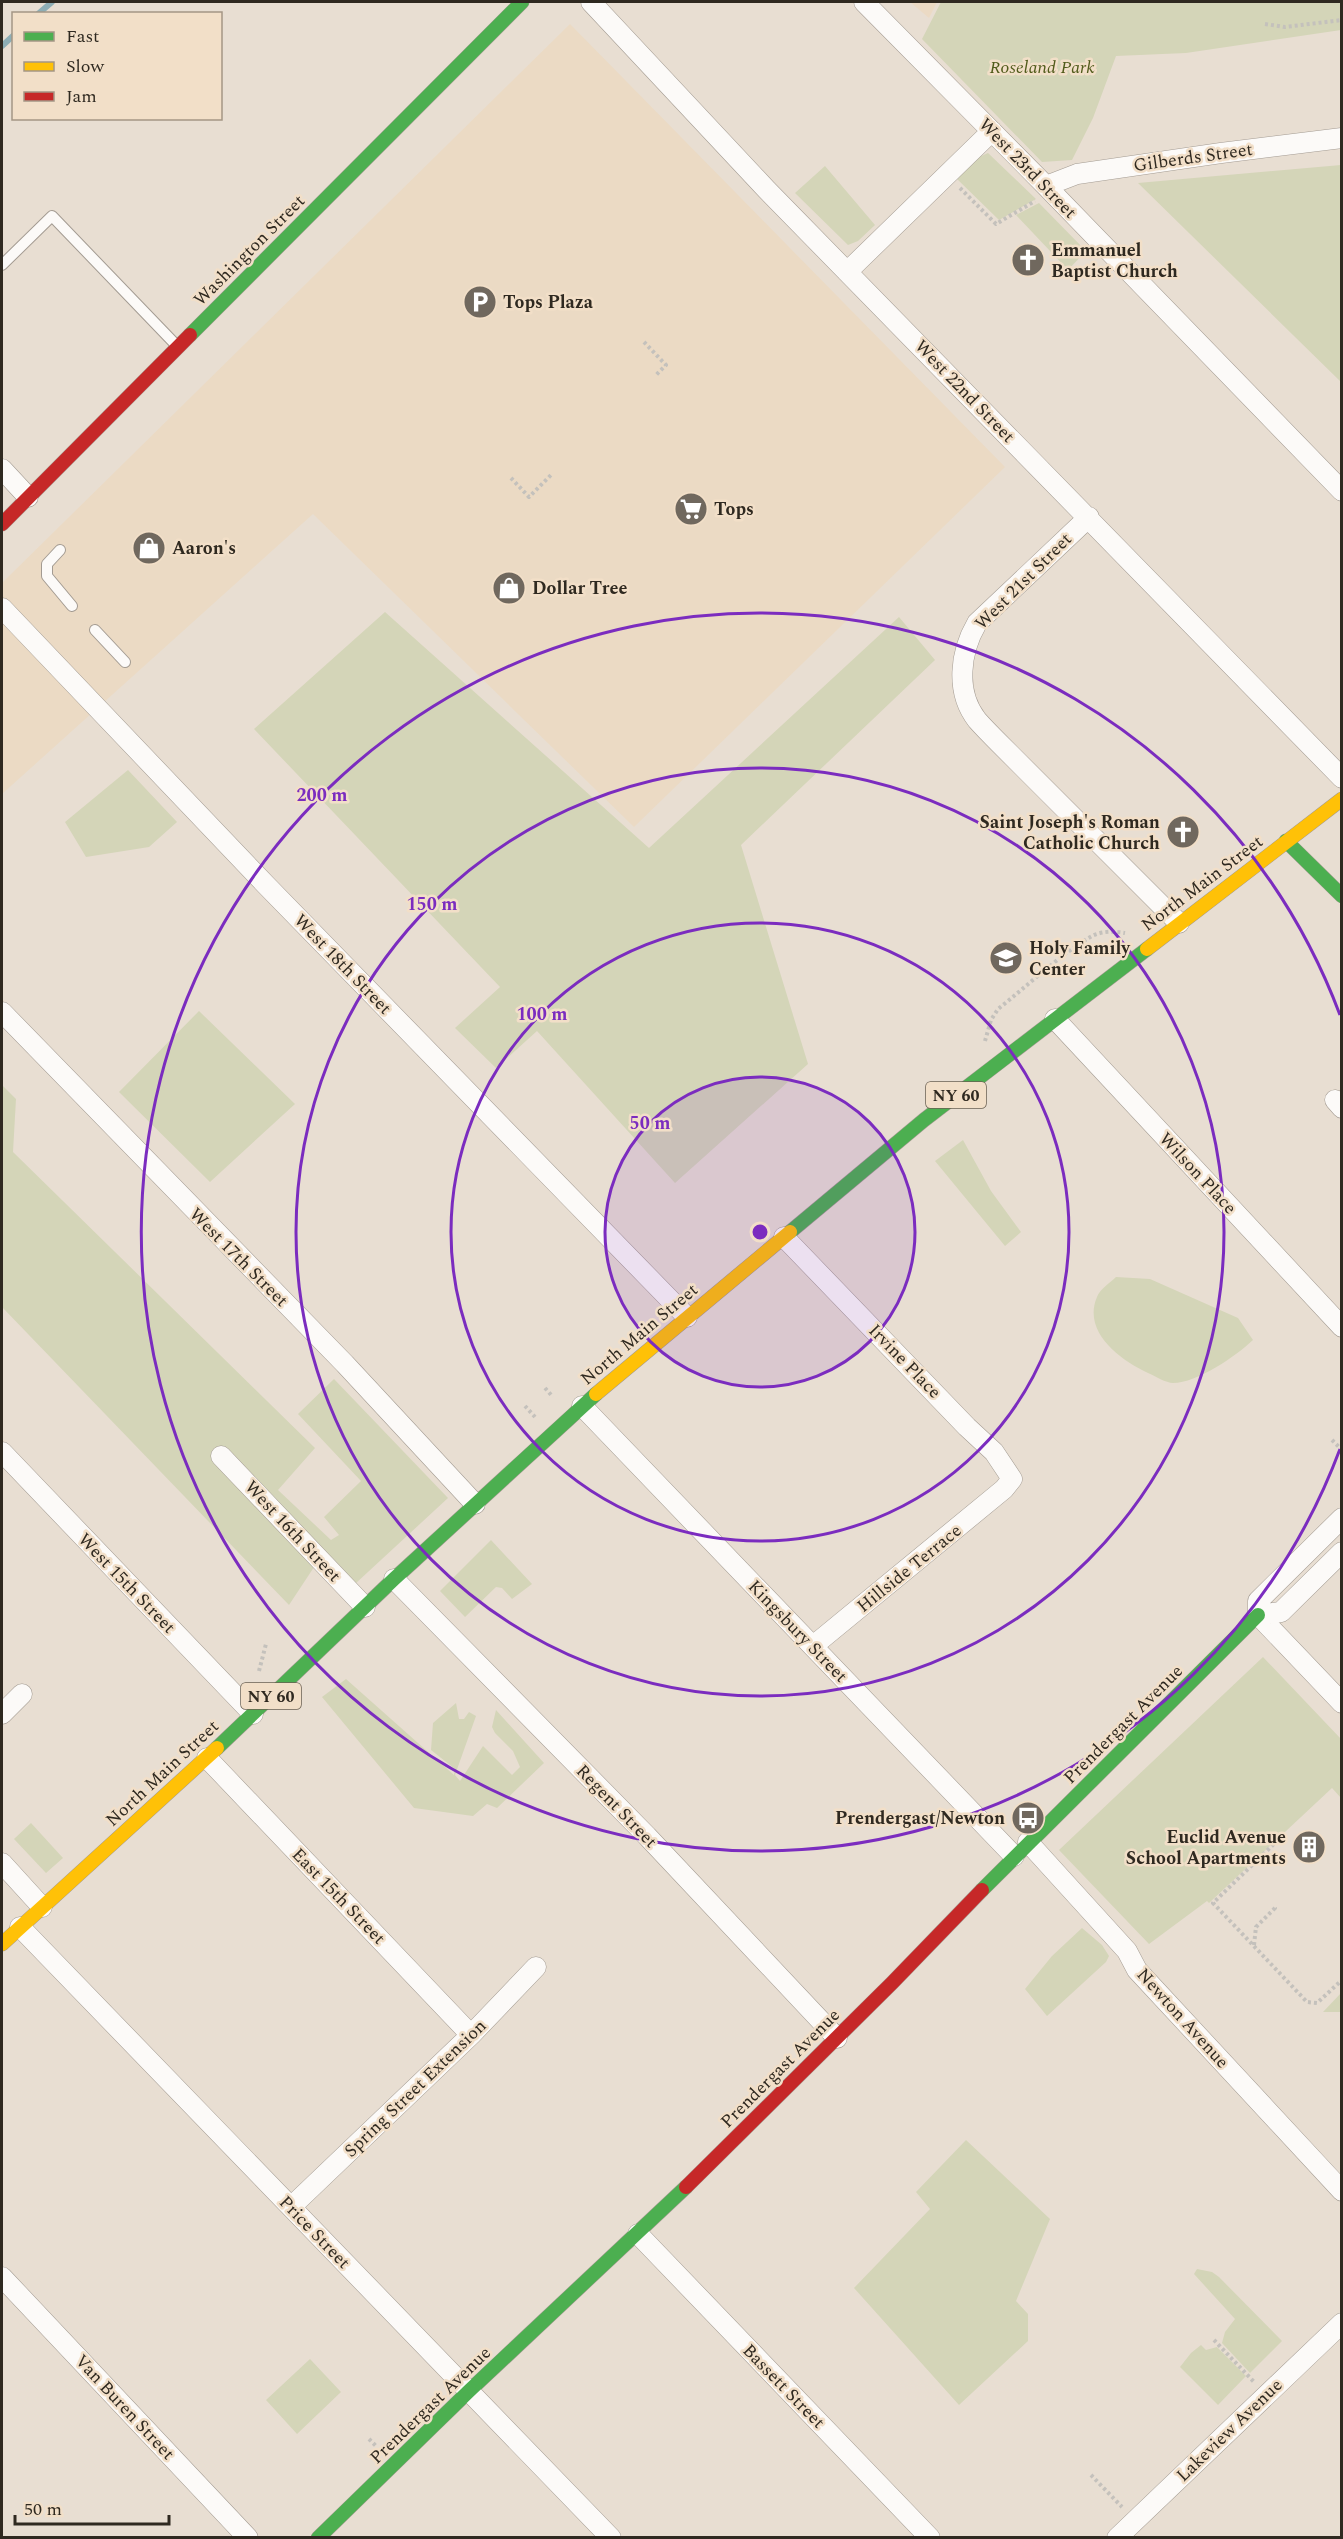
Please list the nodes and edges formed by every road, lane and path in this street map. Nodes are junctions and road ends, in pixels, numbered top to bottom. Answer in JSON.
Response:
{"nodes":[{"id":1,"x":522,"y":2,"type":"edge"},
{"id":2,"x":591,"y":2,"type":"edge"},
{"id":3,"x":864,"y":2,"type":"edge"},
{"id":4,"x":1341,"y":20,"type":"edge"},
{"id":5,"x":1266,"y":24,"type":"dead end"},
{"id":6,"x":992,"y":130,"type":"junction"},
{"id":7,"x":1341,"y":138,"type":"edge"},
{"id":8,"x":946,"y":174,"type":"junction"},
{"id":9,"x":1043,"y":192,"type":"junction"},
{"id":10,"x":2,"y":265,"type":"edge"},
{"id":11,"x":847,"y":272,"type":"junction"},
{"id":12,"x":644,"y":342,"type":"dead end"},
{"id":13,"x":179,"y":347,"type":"junction"},
{"id":14,"x":655,"y":376,"type":"dead end"},
{"id":15,"x":2,"y":469,"type":"edge"},
{"id":16,"x":552,"y":474,"type":"dead end"},
{"id":17,"x":511,"y":478,"type":"dead end"},
{"id":18,"x":1341,"y":491,"type":"edge"},
{"id":19,"x":28,"y":497,"type":"junction"},
{"id":20,"x":1089,"y":517,"type":"junction"},
{"id":21,"x":2,"y":524,"type":"edge"},
{"id":22,"x":60,"y":550,"type":"dead end"},
{"id":23,"x":72,"y":606,"type":"dead end"},
{"id":24,"x":2,"y":608,"type":"edge"},
{"id":25,"x":95,"y":630,"type":"dead end"},
{"id":26,"x":125,"y":662,"type":"dead end"},
{"id":27,"x":1341,"y":778,"type":"edge"},
{"id":28,"x":1341,"y":799,"type":"edge"},
{"id":29,"x":1286,"y":841,"type":"junction"},
{"id":30,"x":1341,"y":897,"type":"edge"},
{"id":31,"x":1179,"y":922,"type":"junction"},
{"id":32,"x":1133,"y":935,"type":"dead end"},
{"id":33,"x":2,"y":1012,"type":"edge"},
{"id":34,"x":1055,"y":1018,"type":"junction"},
{"id":35,"x":985,"y":1049,"type":"dead end"},
{"id":36,"x":784,"y":1237,"type":"junction"},
{"id":37,"x":687,"y":1317,"type":"junction"},
{"id":38,"x":1341,"y":1327,"type":"edge"},
{"id":39,"x":582,"y":1406,"type":"junction"},
{"id":40,"x":1332,"y":1440,"type":"dead end"},
{"id":41,"x":1341,"y":1450,"type":"edge"},
{"id":42,"x":2,"y":1452,"type":"edge"},
{"id":43,"x":221,"y":1456,"type":"dead end"},
{"id":44,"x":1004,"y":1490,"type":"joint"},
{"id":45,"x":475,"y":1504,"type":"junction"},
{"id":46,"x":1341,"y":1518,"type":"edge"},
{"id":47,"x":1341,"y":1552,"type":"edge"},
{"id":48,"x":394,"y":1579,"type":"junction"},
{"id":49,"x":365,"y":1607,"type":"junction"},
{"id":50,"x":1258,"y":1615,"type":"junction"},
{"id":51,"x":266,"y":1644,"type":"dead end"},
{"id":52,"x":813,"y":1646,"type":"junction"},
{"id":53,"x":258,"y":1673,"type":"dead end"},
{"id":54,"x":22,"y":1694,"type":"dead end"},
{"id":55,"x":1341,"y":1703,"type":"edge"},
{"id":56,"x":2,"y":1714,"type":"edge"},
{"id":57,"x":253,"y":1714,"type":"junction"},
{"id":58,"x":207,"y":1758,"type":"junction"},
{"id":59,"x":1278,"y":1840,"type":"dead end"},
{"id":60,"x":1021,"y":1849,"type":"junction"},
{"id":61,"x":2,"y":1863,"type":"edge"},
{"id":62,"x":1274,"y":1906,"type":"dead end"},
{"id":63,"x":42,"y":1907,"type":"junction"},
{"id":64,"x":20,"y":1927,"type":"junction"},
{"id":65,"x":2,"y":1944,"type":"edge"},
{"id":66,"x":1254,"y":1946,"type":"junction"},
{"id":67,"x":537,"y":1967,"type":"dead end"},
{"id":68,"x":1341,"y":1980,"type":"edge"},
{"id":69,"x":471,"y":2035,"type":"junction"},
{"id":70,"x":837,"y":2038,"type":"junction"},
{"id":71,"x":1341,"y":2191,"type":"edge"},
{"id":72,"x":291,"y":2207,"type":"junction"},
{"id":73,"x":638,"y":2234,"type":"junction"},
{"id":74,"x":2,"y":2277,"type":"edge"},
{"id":75,"x":1341,"y":2323,"type":"edge"},
{"id":76,"x":1214,"y":2340,"type":"dead end"},
{"id":77,"x":1249,"y":2377,"type":"dead end"},
{"id":78,"x":469,"y":2391,"type":"junction"},
{"id":79,"x":369,"y":2439,"type":"dead end"},
{"id":80,"x":380,"y":2450,"type":"dead end"},
{"id":81,"x":1091,"y":2475,"type":"dead end"},
{"id":82,"x":1135,"y":2521,"type":"junction"},
{"id":83,"x":248,"y":2538,"type":"edge"},
{"id":84,"x":318,"y":2538,"type":"edge"},
{"id":85,"x":610,"y":2538,"type":"edge"},
{"id":86,"x":930,"y":2538,"type":"edge"},
{"id":87,"x":1117,"y":2538,"type":"edge"}],
"edges":[{"from":1,"to":13,"type":"main road","name":"Washington Street"},
{"from":2,"to":11,"type":"street","name":"West 22nd Street"},
{"from":3,"to":6,"type":"street","name":"West 23rd Street"},
{"from":4,"to":5,"type":"path"},
{"from":6,"to":8,"type":"street"},
{"from":6,"to":9,"type":"street","name":"West 23rd Street"},
{"from":7,"to":9,"type":"street","name":"Gilberds Street"},
{"from":8,"to":9,"type":"path"},
{"from":8,"to":11,"type":"street"},
{"from":9,"to":18,"type":"street","name":"West 23rd Street"},
{"from":10,"to":13,"type":"lane"},
{"from":11,"to":20,"type":"street","name":"West 22nd Street"},
{"from":12,"to":14,"type":"path"},
{"from":13,"to":19,"type":"main road","name":"Washington Street"},
{"from":15,"to":19,"type":"street"},
{"from":16,"to":17,"type":"path"},
{"from":19,"to":21,"type":"main road","name":"Washington Street"},
{"from":20,"to":27,"type":"street","name":"West 22nd Street"},
{"from":20,"to":31,"type":"street","name":"West 21st Street"},
{"from":22,"to":23,"type":"lane"},
{"from":24,"to":37,"type":"street","name":"West 18th Street"},
{"from":25,"to":26,"type":"lane"},
{"from":28,"to":29,"type":"main road","name":"North Main Street","number":"NY 60"},
{"from":29,"to":30,"type":"main road"},
{"from":29,"to":31,"type":"main road","name":"North Main Street","number":"NY 60"},
{"from":31,"to":34,"type":"main road","name":"North Main Street","number":"NY 60"},
{"from":32,"to":35,"type":"path"},
{"from":33,"to":45,"type":"street","name":"West 17th Street"},
{"from":34,"to":36,"type":"main road","name":"North Main Street","number":"NY 60"},
{"from":34,"to":38,"type":"street","name":"Wilson Place"},
{"from":36,"to":37,"type":"main road","name":"North Main Street","number":"NY 60"},
{"from":36,"to":44,"type":"street","name":"Irvine Place"},
{"from":37,"to":39,"type":"main road","name":"North Main Street","number":"NY 60"},
{"from":39,"to":45,"type":"main road","name":"North Main Street","number":"NY 60"},
{"from":39,"to":52,"type":"street","name":"Kingsbury Street"},
{"from":40,"to":41,"type":"path"},
{"from":42,"to":57,"type":"street","name":"West 15th Street"},
{"from":43,"to":49,"type":"street","name":"West 16th Street"},
{"from":44,"to":52,"type":"street","name":"Hillside Terrace"},
{"from":45,"to":48,"type":"main road","name":"North Main Street","number":"NY 60"},
{"from":46,"to":50,"type":"street"},
{"from":47,"to":50,"type":"street"},
{"from":48,"to":49,"type":"main road","name":"North Main Street","number":"NY 60"},
{"from":48,"to":70,"type":"street","name":"Regent Street"},
{"from":49,"to":57,"type":"main road","name":"North Main Street","number":"NY 60"},
{"from":50,"to":55,"type":"street"},
{"from":50,"to":60,"type":"main road","name":"Prendergast Avenue"},
{"from":51,"to":53,"type":"path"},
{"from":52,"to":60,"type":"street","name":"Kingsbury Street"},
{"from":54,"to":56,"type":"street"},
{"from":57,"to":58,"type":"main road","name":"North Main Street","number":"NY 60"},
{"from":58,"to":63,"type":"main road","name":"North Main Street","number":"NY 60"},
{"from":58,"to":69,"type":"street","name":"East 15th Street"},
{"from":59,"to":66,"type":"path"},
{"from":60,"to":70,"type":"main road","name":"Prendergast Avenue"},
{"from":60,"to":71,"type":"street","name":"Newton Avenue"},
{"from":61,"to":63,"type":"street"},
{"from":62,"to":66,"type":"path"},
{"from":63,"to":64,"type":"main road","name":"North Main Street","number":"NY 60"},
{"from":64,"to":65,"type":"main road","name":"North Main Street","number":"NY 60"},
{"from":64,"to":72,"type":"street","name":"Price Street"},
{"from":66,"to":68,"type":"path"},
{"from":67,"to":69,"type":"street","name":"Spring Street Extension"},
{"from":69,"to":72,"type":"street","name":"Spring Street Extension"},
{"from":70,"to":73,"type":"main road","name":"Prendergast Avenue"},
{"from":72,"to":78,"type":"street","name":"Price Street"},
{"from":73,"to":78,"type":"main road","name":"Prendergast Avenue"},
{"from":73,"to":86,"type":"street","name":"Bassett Street"},
{"from":74,"to":83,"type":"street","name":"Van Buren Street"},
{"from":75,"to":82,"type":"street","name":"Lakeview Avenue"},
{"from":76,"to":77,"type":"path"},
{"from":78,"to":84,"type":"main road","name":"Prendergast Avenue"},
{"from":78,"to":85,"type":"street","name":"Price Street"},
{"from":79,"to":80,"type":"path"},
{"from":81,"to":82,"type":"path"},
{"from":82,"to":87,"type":"street","name":"Lakeview Avenue"}]}
